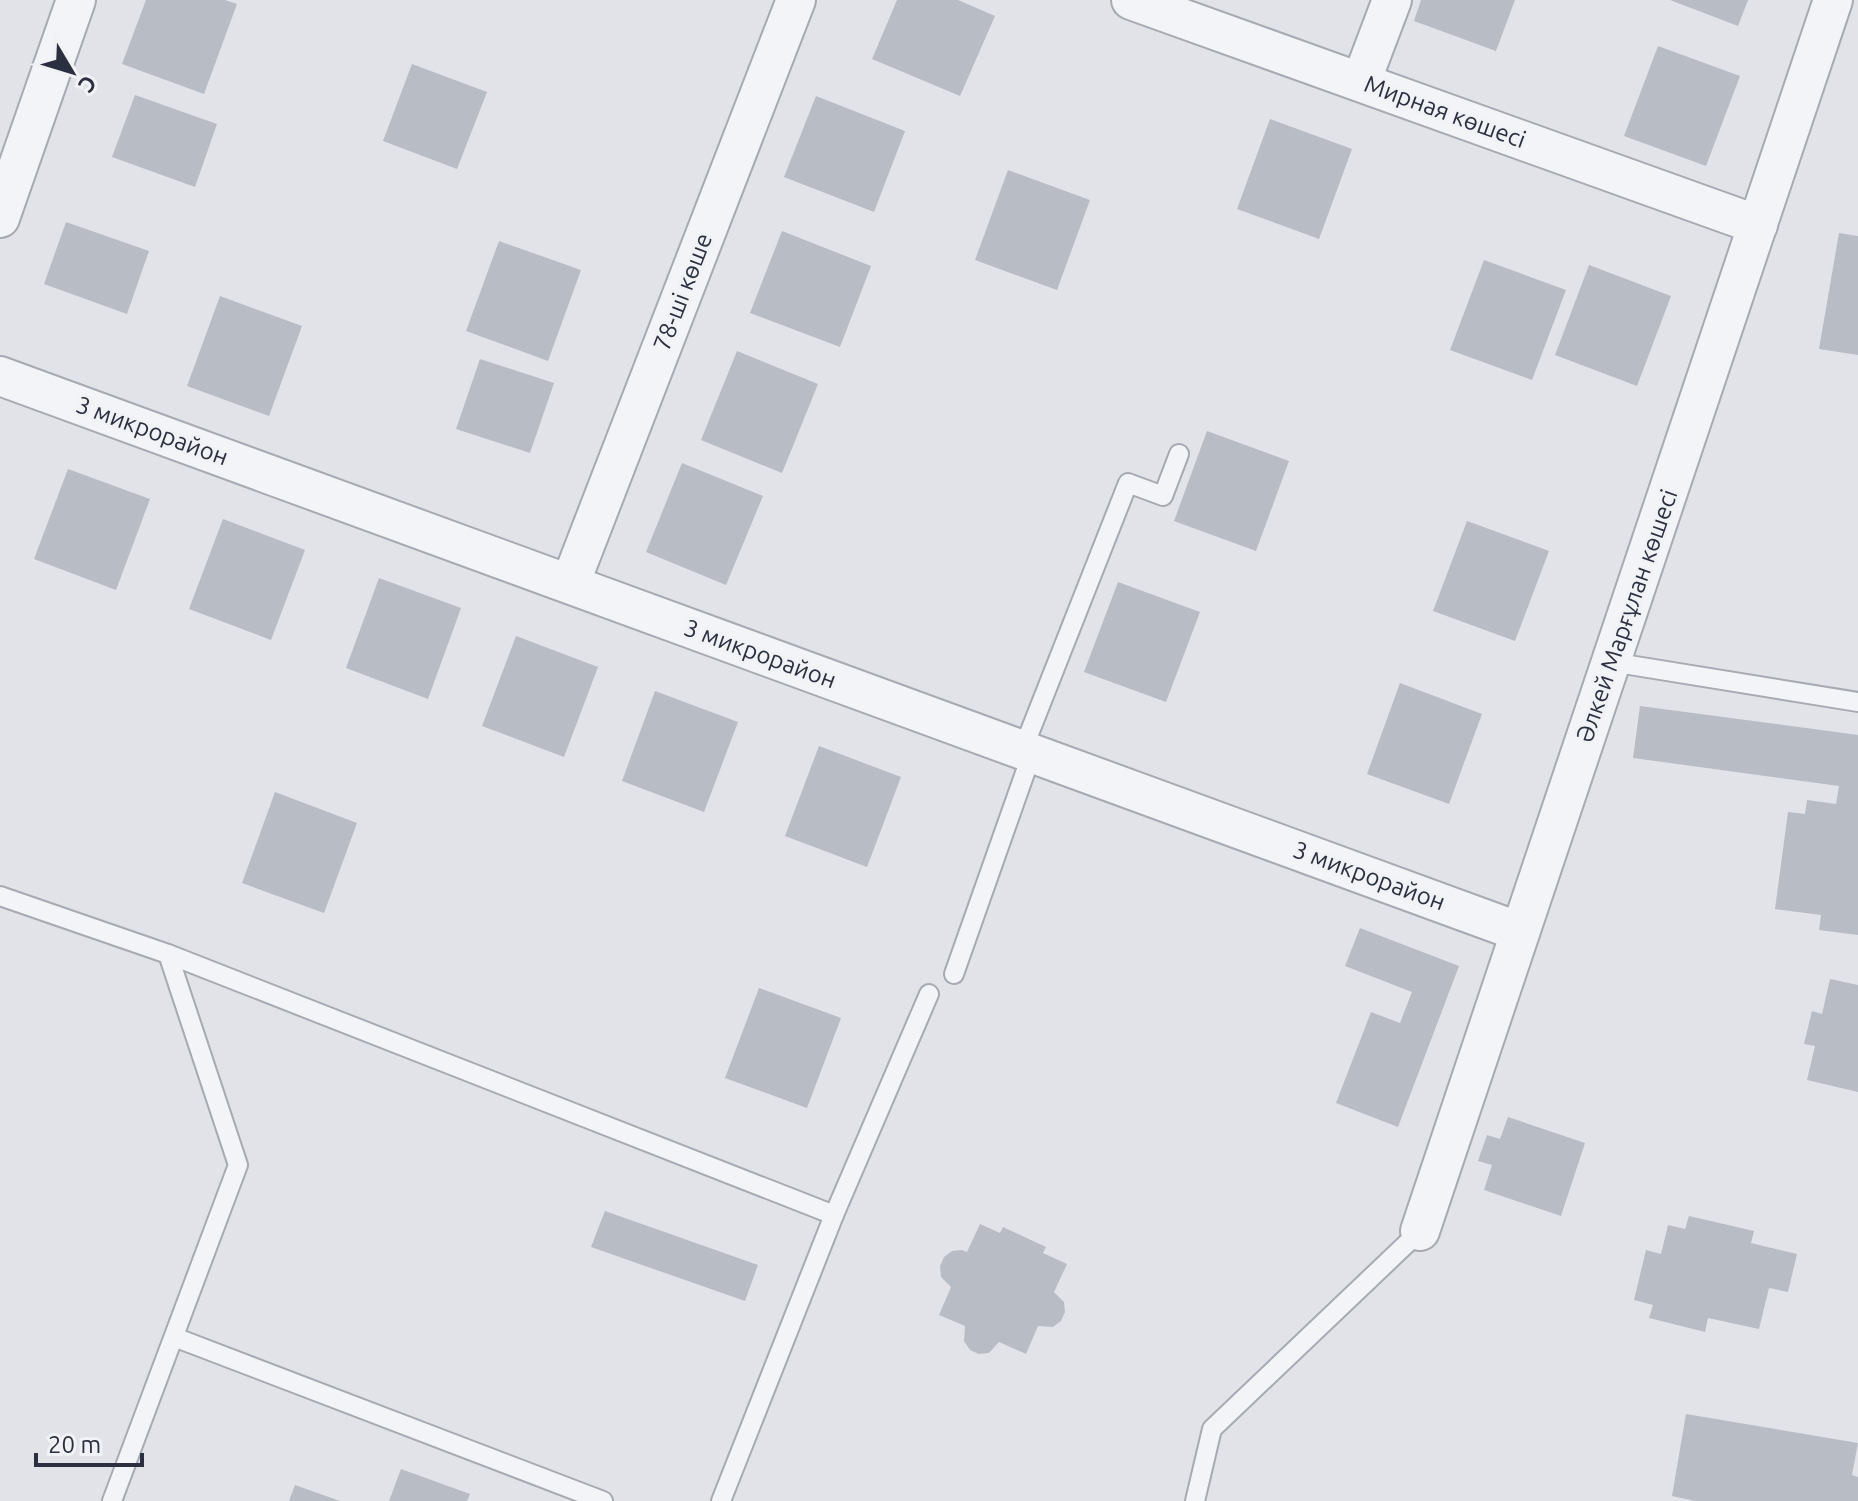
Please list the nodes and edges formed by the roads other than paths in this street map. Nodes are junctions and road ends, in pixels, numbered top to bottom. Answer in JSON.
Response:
{"nodes":[{"id":1,"x":76,"y":0,"type":"edge"},
{"id":2,"x":796,"y":0,"type":"edge"},
{"id":3,"x":1131,"y":0,"type":"edge"},
{"id":4,"x":1392,"y":0,"type":"edge"},
{"id":5,"x":1833,"y":0,"type":"edge"},
{"id":6,"x":1361,"y":82,"type":"junction"},
{"id":7,"x":0,"y":218,"type":"edge"},
{"id":8,"x":1758,"y":225,"type":"junction"},
{"id":9,"x":0,"y":376,"type":"edge"},
{"id":10,"x":1179,"y":454,"type":"dead end"},
{"id":11,"x":570,"y":584,"type":"junction"},
{"id":12,"x":1611,"y":662,"type":"junction"},
{"id":13,"x":1858,"y":702,"type":"edge"},
{"id":14,"x":1027,"y":751,"type":"junction"},
{"id":15,"x":0,"y":896,"type":"edge"},
{"id":16,"x":1520,"y":932,"type":"junction"},
{"id":17,"x":168,"y":954,"type":"junction"},
{"id":18,"x":954,"y":974,"type":"dead end"},
{"id":19,"x":929,"y":994,"type":"dead end"},
{"id":20,"x":834,"y":1215,"type":"junction"},
{"id":21,"x":1420,"y":1231,"type":"joint"},
{"id":22,"x":174,"y":1337,"type":"junction"},
{"id":23,"x":112,"y":1501,"type":"edge"},
{"id":24,"x":603,"y":1501,"type":"edge"},
{"id":25,"x":721,"y":1501,"type":"edge"},
{"id":26,"x":1195,"y":1501,"type":"edge"}],
"edges":[{"from":1,"to":7,"type":"street"},
{"from":2,"to":11,"type":"street","name":"78-ші көше"},
{"from":3,"to":6,"type":"street","name":"Мирная көшесі"},
{"from":4,"to":6,"type":"street"},
{"from":5,"to":8,"type":"street","name":"Әлкей Марғұлан көшесі"},
{"from":6,"to":8,"type":"street","name":"Мирная көшесі"},
{"from":8,"to":12,"type":"street","name":"Әлкей Марғұлан көшесі"},
{"from":9,"to":11,"type":"street","name":"3 микрорайон"},
{"from":10,"to":14,"type":"lane"},
{"from":11,"to":14,"type":"street","name":"3 микрорайон"},
{"from":12,"to":13,"type":"lane"},
{"from":12,"to":16,"type":"street","name":"Әлкей Марғұлан көшесі"},
{"from":14,"to":16,"type":"street","name":"3 микрорайон"},
{"from":14,"to":18,"type":"lane"},
{"from":15,"to":17,"type":"lane"},
{"from":16,"to":21,"type":"street","name":"Әлкей Марғұлан көшесі"},
{"from":17,"to":20,"type":"lane"},
{"from":17,"to":22,"type":"lane"},
{"from":19,"to":20,"type":"lane"},
{"from":20,"to":25,"type":"lane"},
{"from":21,"to":26,"type":"lane"},
{"from":22,"to":23,"type":"lane"},
{"from":22,"to":24,"type":"lane"}]}
